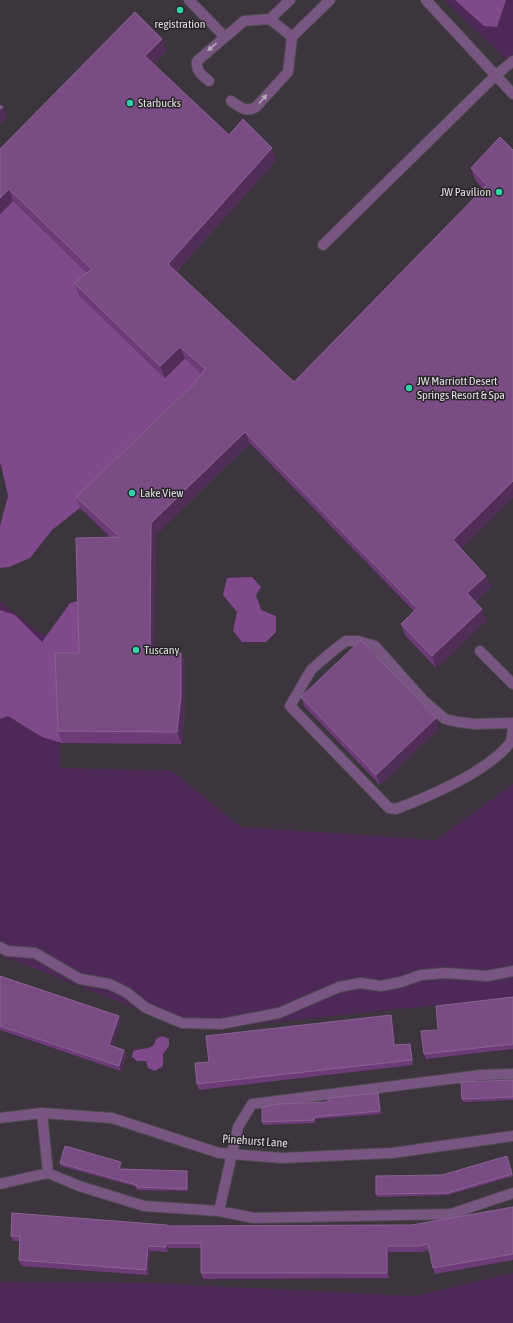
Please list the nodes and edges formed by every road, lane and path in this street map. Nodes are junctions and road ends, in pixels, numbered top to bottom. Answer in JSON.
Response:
{"nodes":[{"id":1,"x":188,"y":0,"type":"edge"},
{"id":2,"x":290,"y":0,"type":"edge"},
{"id":3,"x":330,"y":0,"type":"edge"},
{"id":4,"x":426,"y":0,"type":"edge"},
{"id":5,"x":270,"y":19,"type":"junction"},
{"id":6,"x":225,"y":37,"type":"junction"},
{"id":7,"x":292,"y":37,"type":"junction"},
{"id":8,"x":513,"y":61,"type":"edge"},
{"id":9,"x":495,"y":76,"type":"junction"},
{"id":10,"x":209,"y":81,"type":"dead end"},
{"id":11,"x":513,"y":94,"type":"edge"},
{"id":12,"x":231,"y":101,"type":"dead end"},
{"id":13,"x":323,"y":245,"type":"dead end"},
{"id":14,"x":480,"y":651,"type":"dead end"},
{"id":15,"x":513,"y":684,"type":"edge"},
{"id":16,"x":513,"y":723,"type":"edge"},
{"id":17,"x":513,"y":728,"type":"edge"},
{"id":18,"x":0,"y":947,"type":"edge"},
{"id":19,"x":513,"y":971,"type":"edge"},
{"id":20,"x":513,"y":1074,"type":"edge"},
{"id":21,"x":42,"y":1113,"type":"junction"},
{"id":22,"x":0,"y":1118,"type":"edge"},
{"id":23,"x":513,"y":1136,"type":"edge"},
{"id":24,"x":233,"y":1154,"type":"junction"},
{"id":25,"x":48,"y":1173,"type":"junction"},
{"id":26,"x":0,"y":1184,"type":"edge"},
{"id":27,"x":513,"y":1193,"type":"edge"},
{"id":28,"x":219,"y":1211,"type":"junction"}],
"edges":[{"from":1,"to":6,"type":"street"},
{"from":2,"to":5,"type":"street"},
{"from":3,"to":7,"type":"street"},
{"from":4,"to":9,"type":"street"},
{"from":5,"to":6,"type":"street"},
{"from":5,"to":7,"type":"street"},
{"from":6,"to":10,"type":"street","one_way":true},
{"from":12,"to":7,"type":"street","one_way":true},
{"from":8,"to":9,"type":"street"},
{"from":9,"to":11,"type":"street"},
{"from":9,"to":13,"type":"street"},
{"from":14,"to":15,"type":"street"},
{"from":16,"to":17,"type":"street"},
{"from":18,"to":19,"type":"street"},
{"from":20,"to":24,"type":"street"},
{"from":21,"to":22,"type":"street","name":"Pinehurst Lane"},
{"from":21,"to":24,"type":"street","name":"Pinehurst Lane"},
{"from":21,"to":25,"type":"street"},
{"from":23,"to":24,"type":"street","name":"Pinehurst Lane"},
{"from":24,"to":28,"type":"street"},
{"from":25,"to":26,"type":"street"},
{"from":25,"to":28,"type":"street"},
{"from":27,"to":28,"type":"street"}]}
